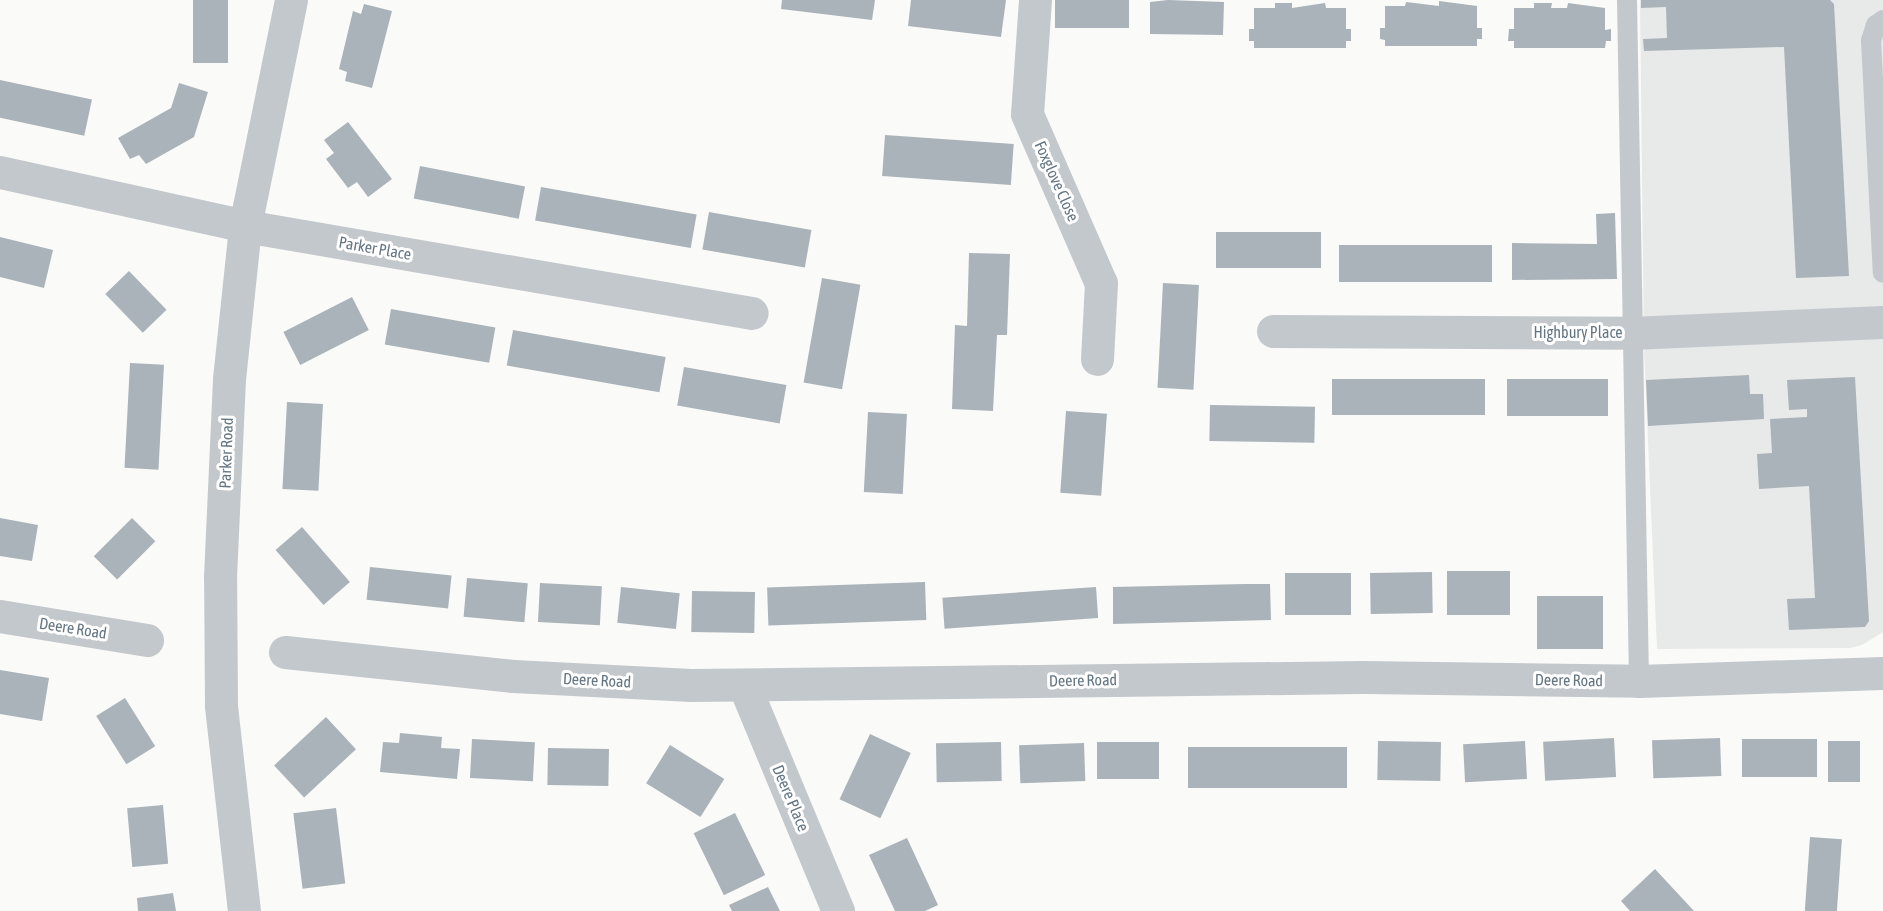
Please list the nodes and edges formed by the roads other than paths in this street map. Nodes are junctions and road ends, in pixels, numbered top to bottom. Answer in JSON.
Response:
{"nodes":[{"id":1,"x":291,"y":0,"type":"edge"},
{"id":2,"x":1035,"y":0,"type":"edge"},
{"id":3,"x":1627,"y":0,"type":"edge"},
{"id":4,"x":1883,"y":21,"type":"edge"},
{"id":5,"x":0,"y":172,"type":"edge"},
{"id":6,"x":245,"y":225,"type":"junction"},
{"id":7,"x":1883,"y":273,"type":"edge"},
{"id":8,"x":752,"y":313,"type":"dead end"},
{"id":9,"x":1883,"y":322,"type":"edge"},
{"id":10,"x":1274,"y":331,"type":"dead end"},
{"id":11,"x":1631,"y":333,"type":"junction"},
{"id":12,"x":1097,"y":359,"type":"dead end"},
{"id":13,"x":0,"y":616,"type":"edge"},
{"id":14,"x":147,"y":640,"type":"dead end"},
{"id":15,"x":285,"y":652,"type":"dead end"},
{"id":16,"x":1883,"y":673,"type":"edge"},
{"id":17,"x":1640,"y":681,"type":"junction"},
{"id":18,"x":744,"y":685,"type":"junction"},
{"id":19,"x":244,"y":911,"type":"edge"},
{"id":20,"x":838,"y":911,"type":"edge"}],
"edges":[{"from":1,"to":6,"type":"street","name":"Parker Road"},
{"from":2,"to":12,"type":"street","name":"Foxglove Close"},
{"from":3,"to":11,"type":"lane"},
{"from":4,"to":7,"type":"lane"},
{"from":5,"to":6,"type":"street","name":"Parker Place"},
{"from":6,"to":8,"type":"street","name":"Parker Place"},
{"from":6,"to":19,"type":"street","name":"Parker Road"},
{"from":9,"to":11,"type":"street","name":"Highbury Place"},
{"from":10,"to":11,"type":"street","name":"Highbury Place"},
{"from":11,"to":17,"type":"lane"},
{"from":13,"to":14,"type":"street","name":"Deere Road"},
{"from":15,"to":18,"type":"street","name":"Deere Road"},
{"from":16,"to":17,"type":"street","name":"Deere Road"},
{"from":17,"to":18,"type":"street","name":"Deere Road"},
{"from":18,"to":20,"type":"street","name":"Deere Place"}]}
